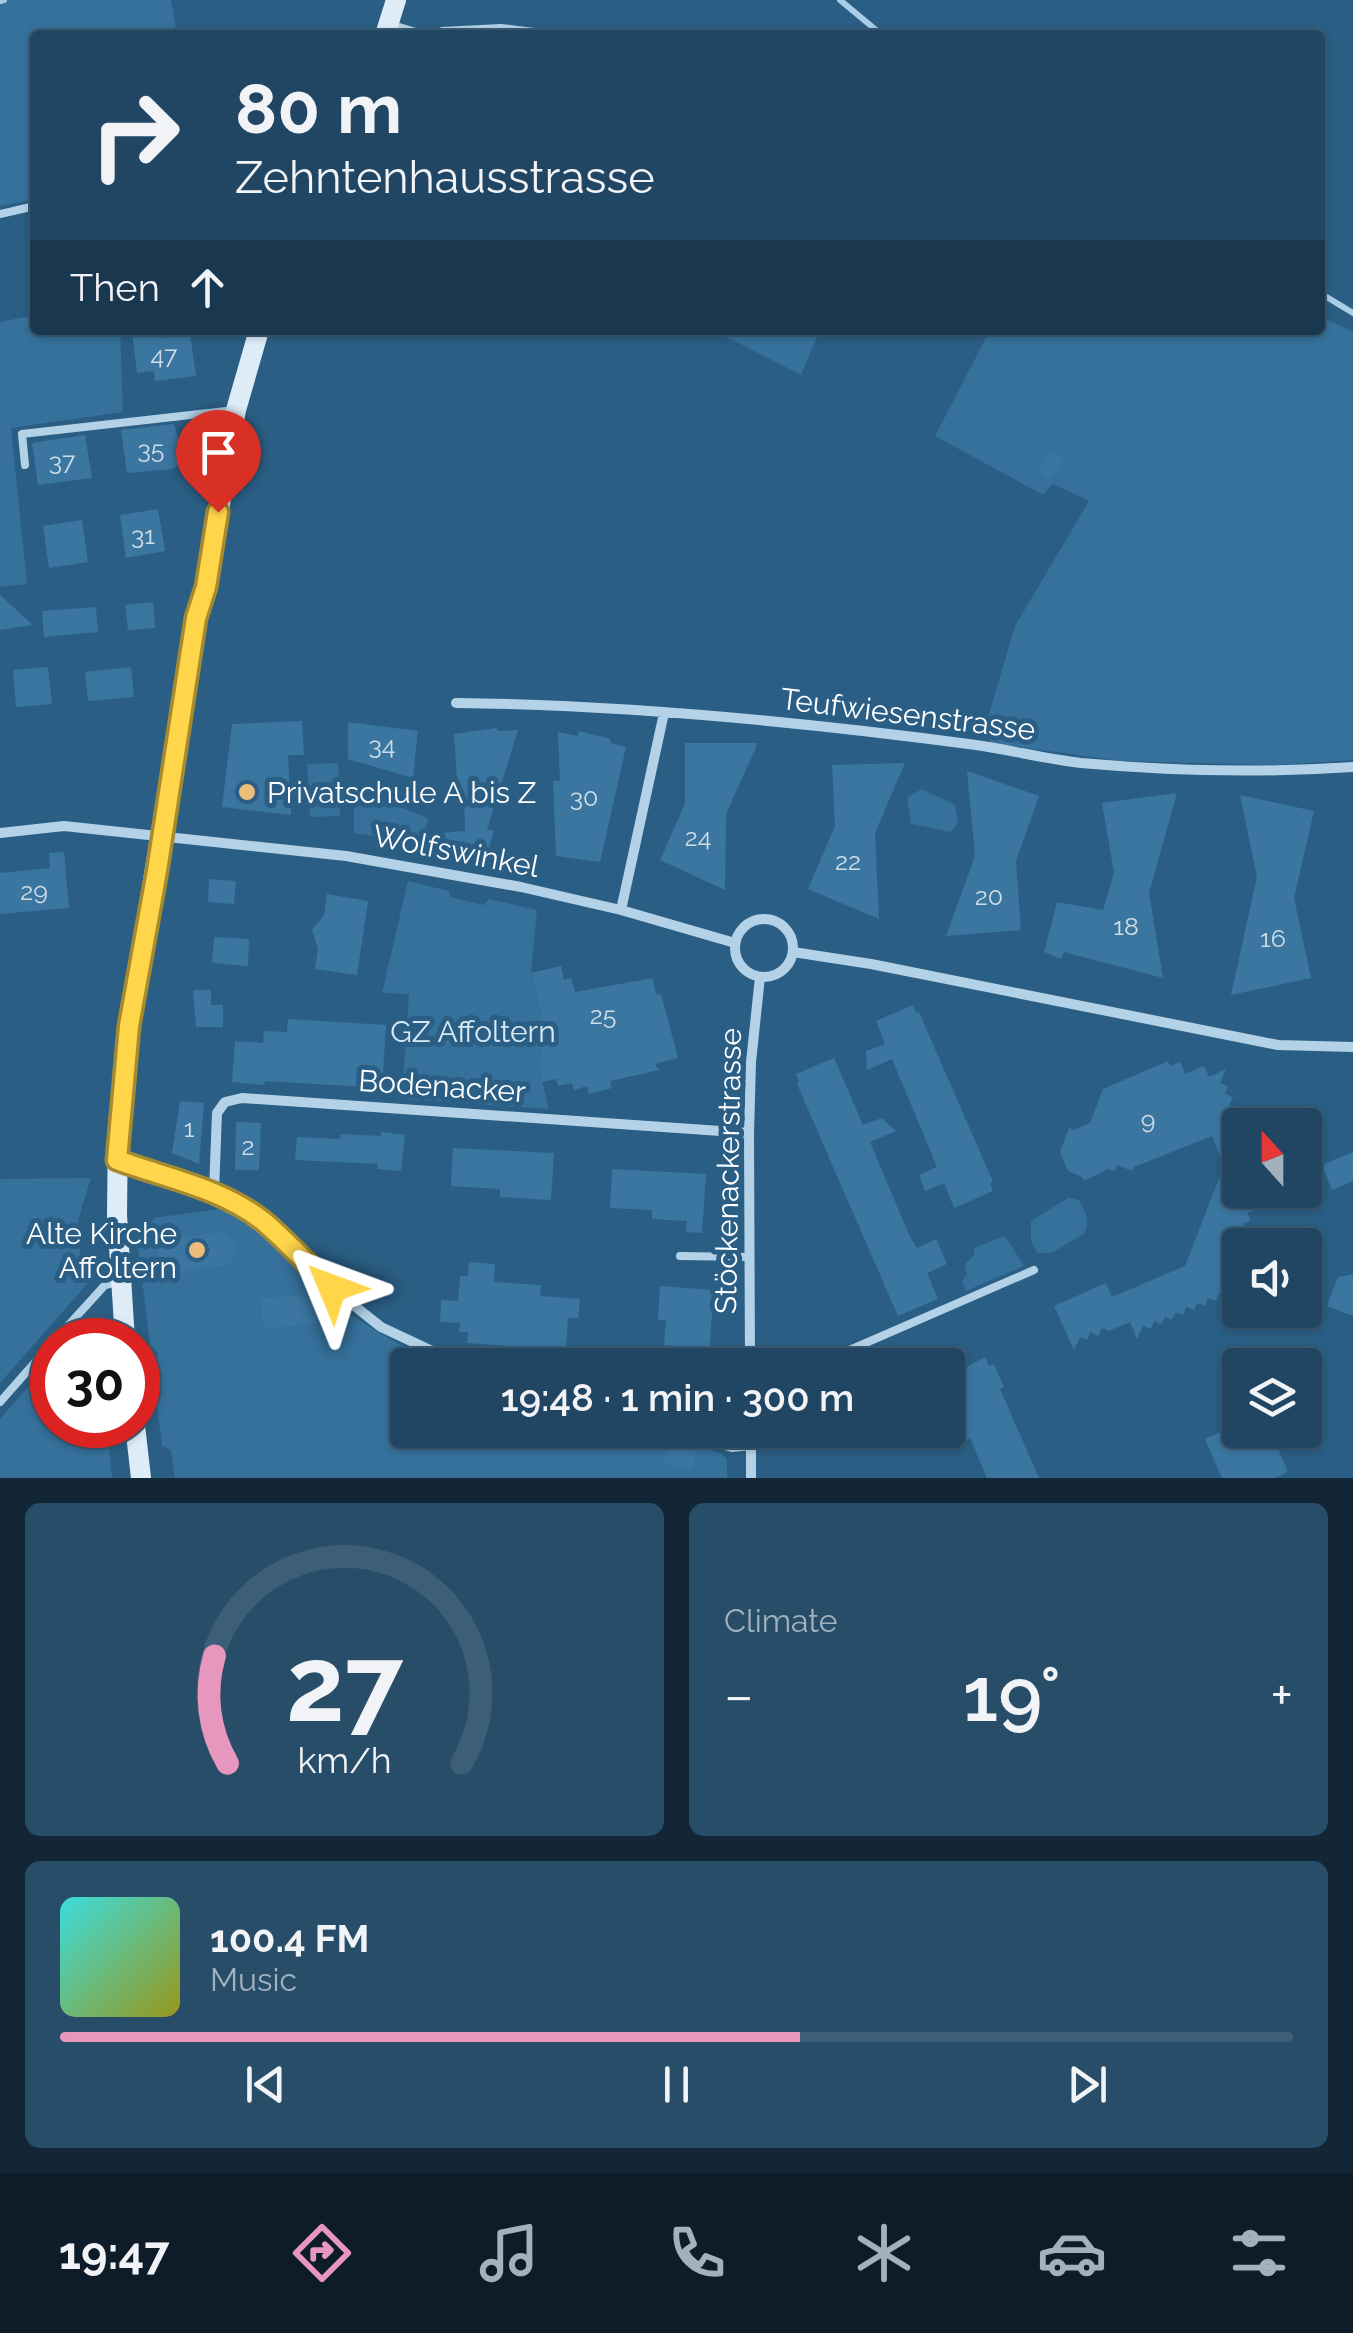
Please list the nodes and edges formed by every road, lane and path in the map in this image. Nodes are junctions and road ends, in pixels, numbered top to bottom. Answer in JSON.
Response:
{"nodes":[{"id":1,"x":396,"y":0,"type":"edge"},
{"id":2,"x":387,"y":30,"type":"edge"},
{"id":3,"x":462,"y":30,"type":"edge"},
{"id":4,"x":518,"y":30,"type":"edge"},
{"id":5,"x":30,"y":207,"type":"edge"},
{"id":6,"x":0,"y":214,"type":"edge"},
{"id":7,"x":258,"y":335,"type":"edge"},
{"id":8,"x":236,"y":410,"type":"junction"},
{"id":9,"x":25,"y":465,"type":"dead end"},
{"id":10,"x":456,"y":703,"type":"dead end"},
{"id":11,"x":664,"y":713,"type":"junction"},
{"id":12,"x":1353,"y":768,"type":"edge"},
{"id":13,"x":0,"y":833,"type":"edge"},
{"id":14,"x":162,"y":836,"type":"junction"},
{"id":15,"x":622,"y":910,"type":"junction"},
{"id":16,"x":735,"y":942,"type":"junction"},
{"id":17,"x":793,"y":952,"type":"junction"},
{"id":18,"x":760,"y":977,"type":"junction"},
{"id":19,"x":1353,"y":1048,"type":"edge"},
{"id":20,"x":749,"y":1132,"type":"junction"},
{"id":21,"x":117,"y":1160,"type":"junction"},
{"id":22,"x":214,"y":1192,"type":"junction"},
{"id":23,"x":680,"y":1256,"type":"dead end"},
{"id":24,"x":750,"y":1256,"type":"junction"},
{"id":25,"x":1034,"y":1270,"type":"dead end"},
{"id":26,"x":120,"y":1282,"type":"junction"},
{"id":27,"x":75,"y":1318,"type":"edge"},
{"id":28,"x":124,"y":1318,"type":"edge"},
{"id":29,"x":426,"y":1348,"type":"edge"},
{"id":30,"x":750,"y":1348,"type":"edge"},
{"id":31,"x":854,"y":1348,"type":"edge"},
{"id":32,"x":30,"y":1369,"type":"edge"},
{"id":33,"x":0,"y":1402,"type":"edge"},
{"id":34,"x":138,"y":1448,"type":"edge"},
{"id":35,"x":751,"y":1448,"type":"edge"},
{"id":36,"x":141,"y":1478,"type":"edge"},
{"id":37,"x":751,"y":1478,"type":"edge"}],
"edges":[{"from":1,"to":2,"type":"street"},
{"from":3,"to":4,"type":"lane"},
{"from":5,"to":6,"type":"lane"},
{"from":7,"to":8,"type":"street"},
{"from":8,"to":9,"type":"lane"},
{"from":8,"to":14,"type":"street"},
{"from":10,"to":11,"type":"street","name":"Teufwiesenstrasse"},
{"from":11,"to":12,"type":"street","name":"Teufwiesenstrasse"},
{"from":11,"to":15,"type":"street"},
{"from":13,"to":14,"type":"street","name":"Wolfswinkel"},
{"from":14,"to":15,"type":"street","name":"Wolfswinkel"},
{"from":14,"to":21,"type":"street"},
{"from":15,"to":16,"type":"street","name":"Wolfswinkel"},
{"from":16,"to":17,"type":"street"},
{"from":16,"to":18,"type":"street"},
{"from":17,"to":18,"type":"street"},
{"from":17,"to":19,"type":"street"},
{"from":18,"to":20,"type":"street","name":"Stöckenackerstrasse"},
{"from":20,"to":22,"type":"street","name":"Bodenacker"},
{"from":20,"to":24,"type":"street","name":"Stöckenackerstrasse"},
{"from":21,"to":22,"type":"street"},
{"from":21,"to":26,"type":"street"},
{"from":22,"to":29,"type":"street"},
{"from":23,"to":24,"type":"lane"},
{"from":24,"to":30,"type":"street","name":"Stöckenackerstrasse"},
{"from":25,"to":31,"type":"lane"},
{"from":26,"to":27,"type":"lane"},
{"from":26,"to":28,"type":"street"},
{"from":32,"to":33,"type":"lane"},
{"from":34,"to":36,"type":"street"},
{"from":35,"to":37,"type":"street"}]}
